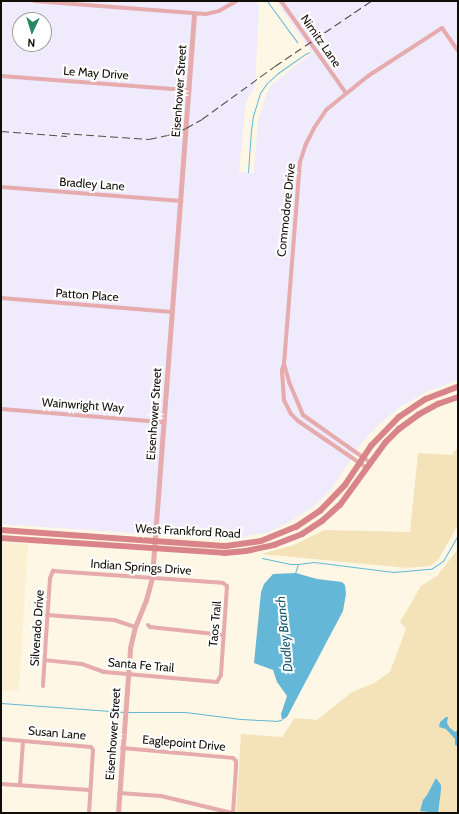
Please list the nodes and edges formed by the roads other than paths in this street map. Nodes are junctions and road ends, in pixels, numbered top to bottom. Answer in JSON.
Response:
{"nodes":[{"id":1,"x":34,"y":1,"type":"edge"},
{"id":2,"x":236,"y":1,"type":"edge"},
{"id":3,"x":281,"y":1,"type":"edge"},
{"id":4,"x":194,"y":14,"type":"junction"},
{"id":5,"x":458,"y":51,"type":"edge"},
{"id":6,"x":1,"y":76,"type":"edge"},
{"id":7,"x":189,"y":90,"type":"junction"},
{"id":8,"x":346,"y":93,"type":"junction"},
{"id":9,"x":1,"y":187,"type":"edge"},
{"id":10,"x":180,"y":201,"type":"junction"},
{"id":11,"x":1,"y":298,"type":"edge"},
{"id":12,"x":172,"y":312,"type":"junction"},
{"id":13,"x":284,"y":364,"type":"junction"},
{"id":14,"x":291,"y":387,"type":"junction"},
{"id":15,"x":458,"y":387,"type":"edge"},
{"id":16,"x":282,"y":389,"type":"junction"},
{"id":17,"x":458,"y":397,"type":"edge"},
{"id":18,"x":1,"y":409,"type":"edge"},
{"id":19,"x":303,"y":415,"type":"junction"},
{"id":20,"x":298,"y":421,"type":"junction"},
{"id":21,"x":164,"y":422,"type":"junction"},
{"id":22,"x":361,"y":460,"type":"junction"},
{"id":23,"x":371,"y":462,"type":"junction"},
{"id":24,"x":367,"y":468,"type":"junction"},
{"id":25,"x":1,"y":530,"type":"edge"},
{"id":26,"x":1,"y":538,"type":"edge"},
{"id":27,"x":155,"y":541,"type":"junction"},
{"id":28,"x":154,"y":548,"type":"junction"},
{"id":29,"x":53,"y":571,"type":"joint"},
{"id":30,"x":152,"y":577,"type":"junction"},
{"id":31,"x":227,"y":586,"type":"joint"},
{"id":32,"x":47,"y":615,"type":"junction"},
{"id":33,"x":148,"y":625,"type":"dead end"},
{"id":34,"x":135,"y":627,"type":"junction"},
{"id":35,"x":224,"y":635,"type":"junction"},
{"id":36,"x":45,"y":660,"type":"junction"},
{"id":37,"x":222,"y":663,"type":"joint"},
{"id":38,"x":128,"y":675,"type":"junction"},
{"id":39,"x":43,"y":686,"type":"dead end"},
{"id":40,"x":1,"y":739,"type":"edge"},
{"id":41,"x":23,"y":741,"type":"junction"},
{"id":42,"x":122,"y":748,"type":"junction"},
{"id":43,"x":1,"y":784,"type":"edge"},
{"id":44,"x":20,"y":785,"type":"junction"},
{"id":45,"x":90,"y":790,"type":"junction"},
{"id":46,"x":119,"y":793,"type":"junction"},
{"id":47,"x":89,"y":813,"type":"edge"},
{"id":48,"x":118,"y":813,"type":"edge"},
{"id":49,"x":232,"y":813,"type":"edge"}],
"edges":[{"from":1,"to":4,"type":"street"},
{"from":2,"to":4,"type":"street"},
{"from":3,"to":8,"type":"street","name":"Nimitz Lane"},
{"from":4,"to":7,"type":"street","name":"Eisenhower Street"},
{"from":5,"to":8,"type":"street","name":"Commodore Drive"},
{"from":6,"to":7,"type":"street","name":"Le May Drive"},
{"from":7,"to":10,"type":"street","name":"Eisenhower Street"},
{"from":8,"to":13,"type":"street","name":"Commodore Drive"},
{"from":9,"to":10,"type":"street","name":"Bradley Lane"},
{"from":10,"to":12,"type":"street","name":"Eisenhower Street"},
{"from":11,"to":12,"type":"street","name":"Patton Place"},
{"from":12,"to":21,"type":"street","name":"Eisenhower Street"},
{"from":13,"to":14,"type":"street","name":"Commodore Drive"},
{"from":13,"to":16,"type":"street","name":"Commodore Drive"},
{"from":14,"to":16,"type":"street"},
{"from":14,"to":19,"type":"street","name":"Commodore Drive"},
{"from":15,"to":22,"type":"main road","name":"West Frankford Road"},
{"from":16,"to":20,"type":"street","name":"Commodore Drive"},
{"from":17,"to":23,"type":"main road","name":"West Frankford Road"},
{"from":18,"to":21,"type":"street","name":"Wainwright Way"},
{"from":19,"to":20,"type":"street"},
{"from":19,"to":22,"type":"street","name":"Commodore Drive"},
{"from":20,"to":22,"type":"street","name":"Commodore Drive"},
{"from":21,"to":27,"type":"street","name":"Eisenhower Street"},
{"from":22,"to":23,"type":"street","name":"Commodore Drive"},
{"from":22,"to":24,"type":"street","name":"Commodore Drive"},
{"from":22,"to":27,"type":"main road","name":"West Frankford Road"},
{"from":23,"to":24,"type":"main road","name":"West Frankford Road"},
{"from":24,"to":28,"type":"main road","name":"West Frankford Road"},
{"from":25,"to":27,"type":"main road","name":"West Frankford Road"},
{"from":26,"to":28,"type":"main road","name":"West Frankford Road"},
{"from":27,"to":28,"type":"street","name":"Eisenhower Street"},
{"from":28,"to":30,"type":"street","name":"Eisenhower Street"},
{"from":29,"to":30,"type":"street","name":"Indian Springs Drive"},
{"from":29,"to":32,"type":"street","name":"Silverado Drive"},
{"from":30,"to":31,"type":"street","name":"Indian Springs Drive"},
{"from":30,"to":34,"type":"street","name":"Eisenhower Street"},
{"from":31,"to":35,"type":"street","name":"Taos Trail"},
{"from":32,"to":34,"type":"street"},
{"from":32,"to":36,"type":"street","name":"Silverado Drive"},
{"from":33,"to":35,"type":"street"},
{"from":34,"to":38,"type":"street","name":"Eisenhower Street"},
{"from":35,"to":37,"type":"street","name":"Taos Trail"},
{"from":36,"to":38,"type":"street","name":"Santa Fe Trail"},
{"from":36,"to":39,"type":"street","name":"Silverado Drive"},
{"from":37,"to":38,"type":"street","name":"Santa Fe Trail"},
{"from":38,"to":42,"type":"street","name":"Eisenhower Street"},
{"from":40,"to":41,"type":"street","name":"Susan Lane"},
{"from":41,"to":44,"type":"street"},
{"from":41,"to":45,"type":"street","name":"Susan Lane"},
{"from":42,"to":46,"type":"street","name":"Eisenhower Street"},
{"from":42,"to":49,"type":"street","name":"Eaglepoint Drive"},
{"from":43,"to":44,"type":"street"},
{"from":44,"to":45,"type":"street"},
{"from":45,"to":47,"type":"street","name":"Susan Lane"},
{"from":46,"to":48,"type":"street","name":"Eisenhower Street"},
{"from":46,"to":49,"type":"street"}]}
